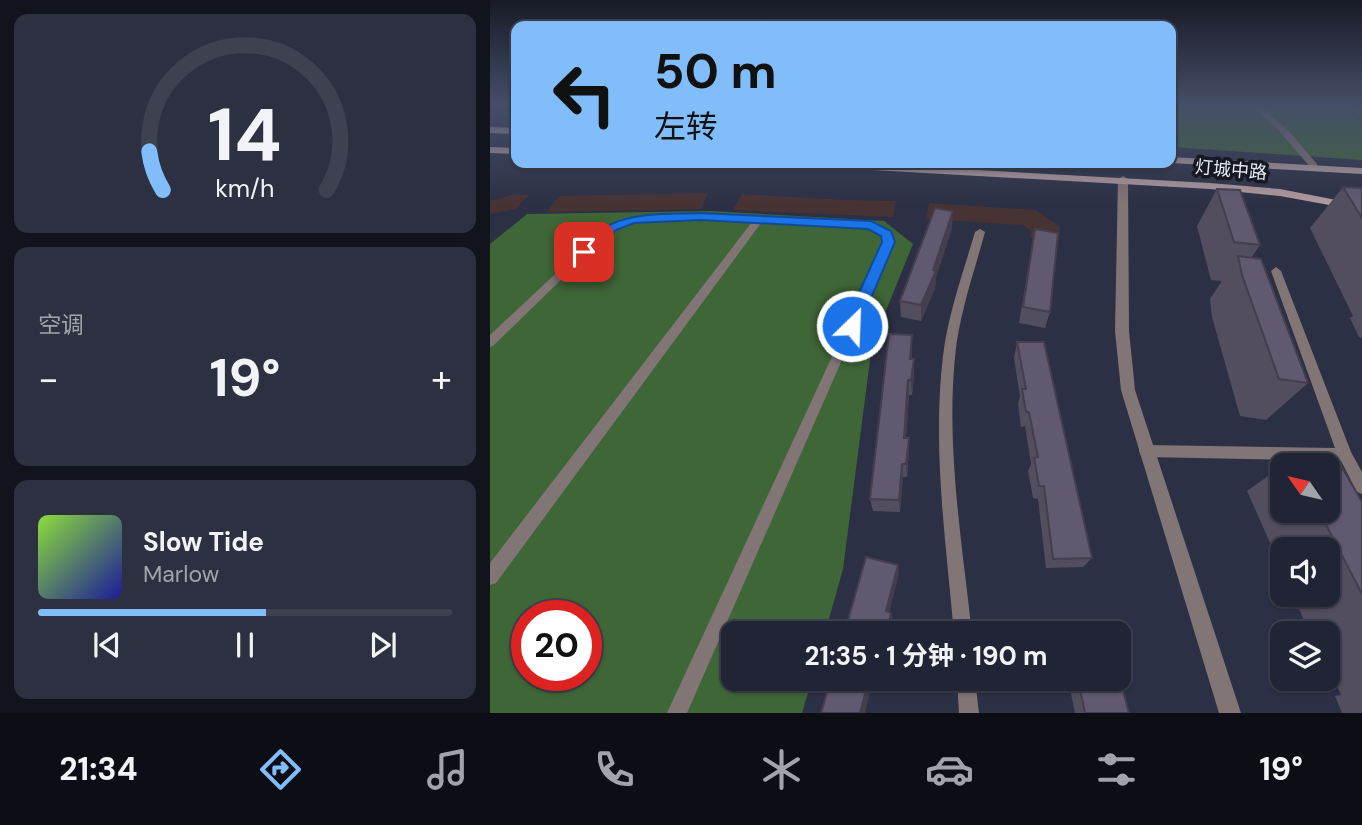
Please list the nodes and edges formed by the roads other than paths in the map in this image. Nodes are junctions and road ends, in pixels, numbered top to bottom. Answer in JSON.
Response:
{"nodes":[{"id":1,"x":1289,"y":137,"type":"edge"},
{"id":2,"x":490,"y":150,"type":"edge"},
{"id":3,"x":511,"y":151,"type":"edge"},
{"id":4,"x":1176,"y":162,"type":"edge"},
{"id":5,"x":1314,"y":166,"type":"junction"},
{"id":6,"x":1261,"y":167,"type":"junction"},
{"id":7,"x":902,"y":168,"type":"edge"},
{"id":8,"x":1172,"y":168,"type":"edge"},
{"id":9,"x":1362,"y":171,"type":"edge"},
{"id":10,"x":1123,"y":179,"type":"junction"},
{"id":11,"x":1176,"y":183,"type":"junction"},
{"id":12,"x":1273,"y":192,"type":"junction"},
{"id":13,"x":1362,"y":208,"type":"edge"},
{"id":14,"x":758,"y":219,"type":"junction"},
{"id":15,"x":980,"y":232,"type":"dead end"},
{"id":16,"x":1276,"y":271,"type":"dead end"},
{"id":17,"x":490,"y":341,"type":"edge"},
{"id":18,"x":1146,"y":451,"type":"junction"},
{"id":19,"x":1345,"y":454,"type":"junction"},
{"id":20,"x":1362,"y":487,"type":"edge"},
{"id":21,"x":490,"y":577,"type":"edge"},
{"id":22,"x":961,"y":621,"type":"edge"},
{"id":23,"x":968,"y":691,"type":"edge"},
{"id":24,"x":677,"y":713,"type":"edge"},
{"id":25,"x":969,"y":713,"type":"edge"},
{"id":26,"x":1230,"y":713,"type":"edge"}],
"edges":[{"from":1,"to":5,"type":"lane"},
{"from":2,"to":3,"type":"main road"},
{"from":4,"to":6,"type":"main road","name":"灯城中路"},
{"from":5,"to":6,"type":"main road","name":"灯城中路"},
{"from":5,"to":9,"type":"main road","name":"灯城中路"},
{"from":6,"to":12,"type":"main road"},
{"from":7,"to":10,"type":"main road","name":"灯城中路"},
{"from":8,"to":11,"type":"main road"},
{"from":10,"to":11,"type":"main road","name":"灯城中路"},
{"from":10,"to":18,"type":"street"},
{"from":11,"to":12,"type":"main road","name":"灯城中路"},
{"from":12,"to":13,"type":"main road","name":"灯城中路"},
{"from":14,"to":17,"type":"lane"},
{"from":14,"to":21,"type":"lane"},
{"from":14,"to":24,"type":"lane"},
{"from":15,"to":22,"type":"lane"},
{"from":16,"to":19,"type":"lane"},
{"from":18,"to":19,"type":"lane"},
{"from":18,"to":26,"type":"street"},
{"from":19,"to":20,"type":"lane"},
{"from":23,"to":25,"type":"lane"}]}
